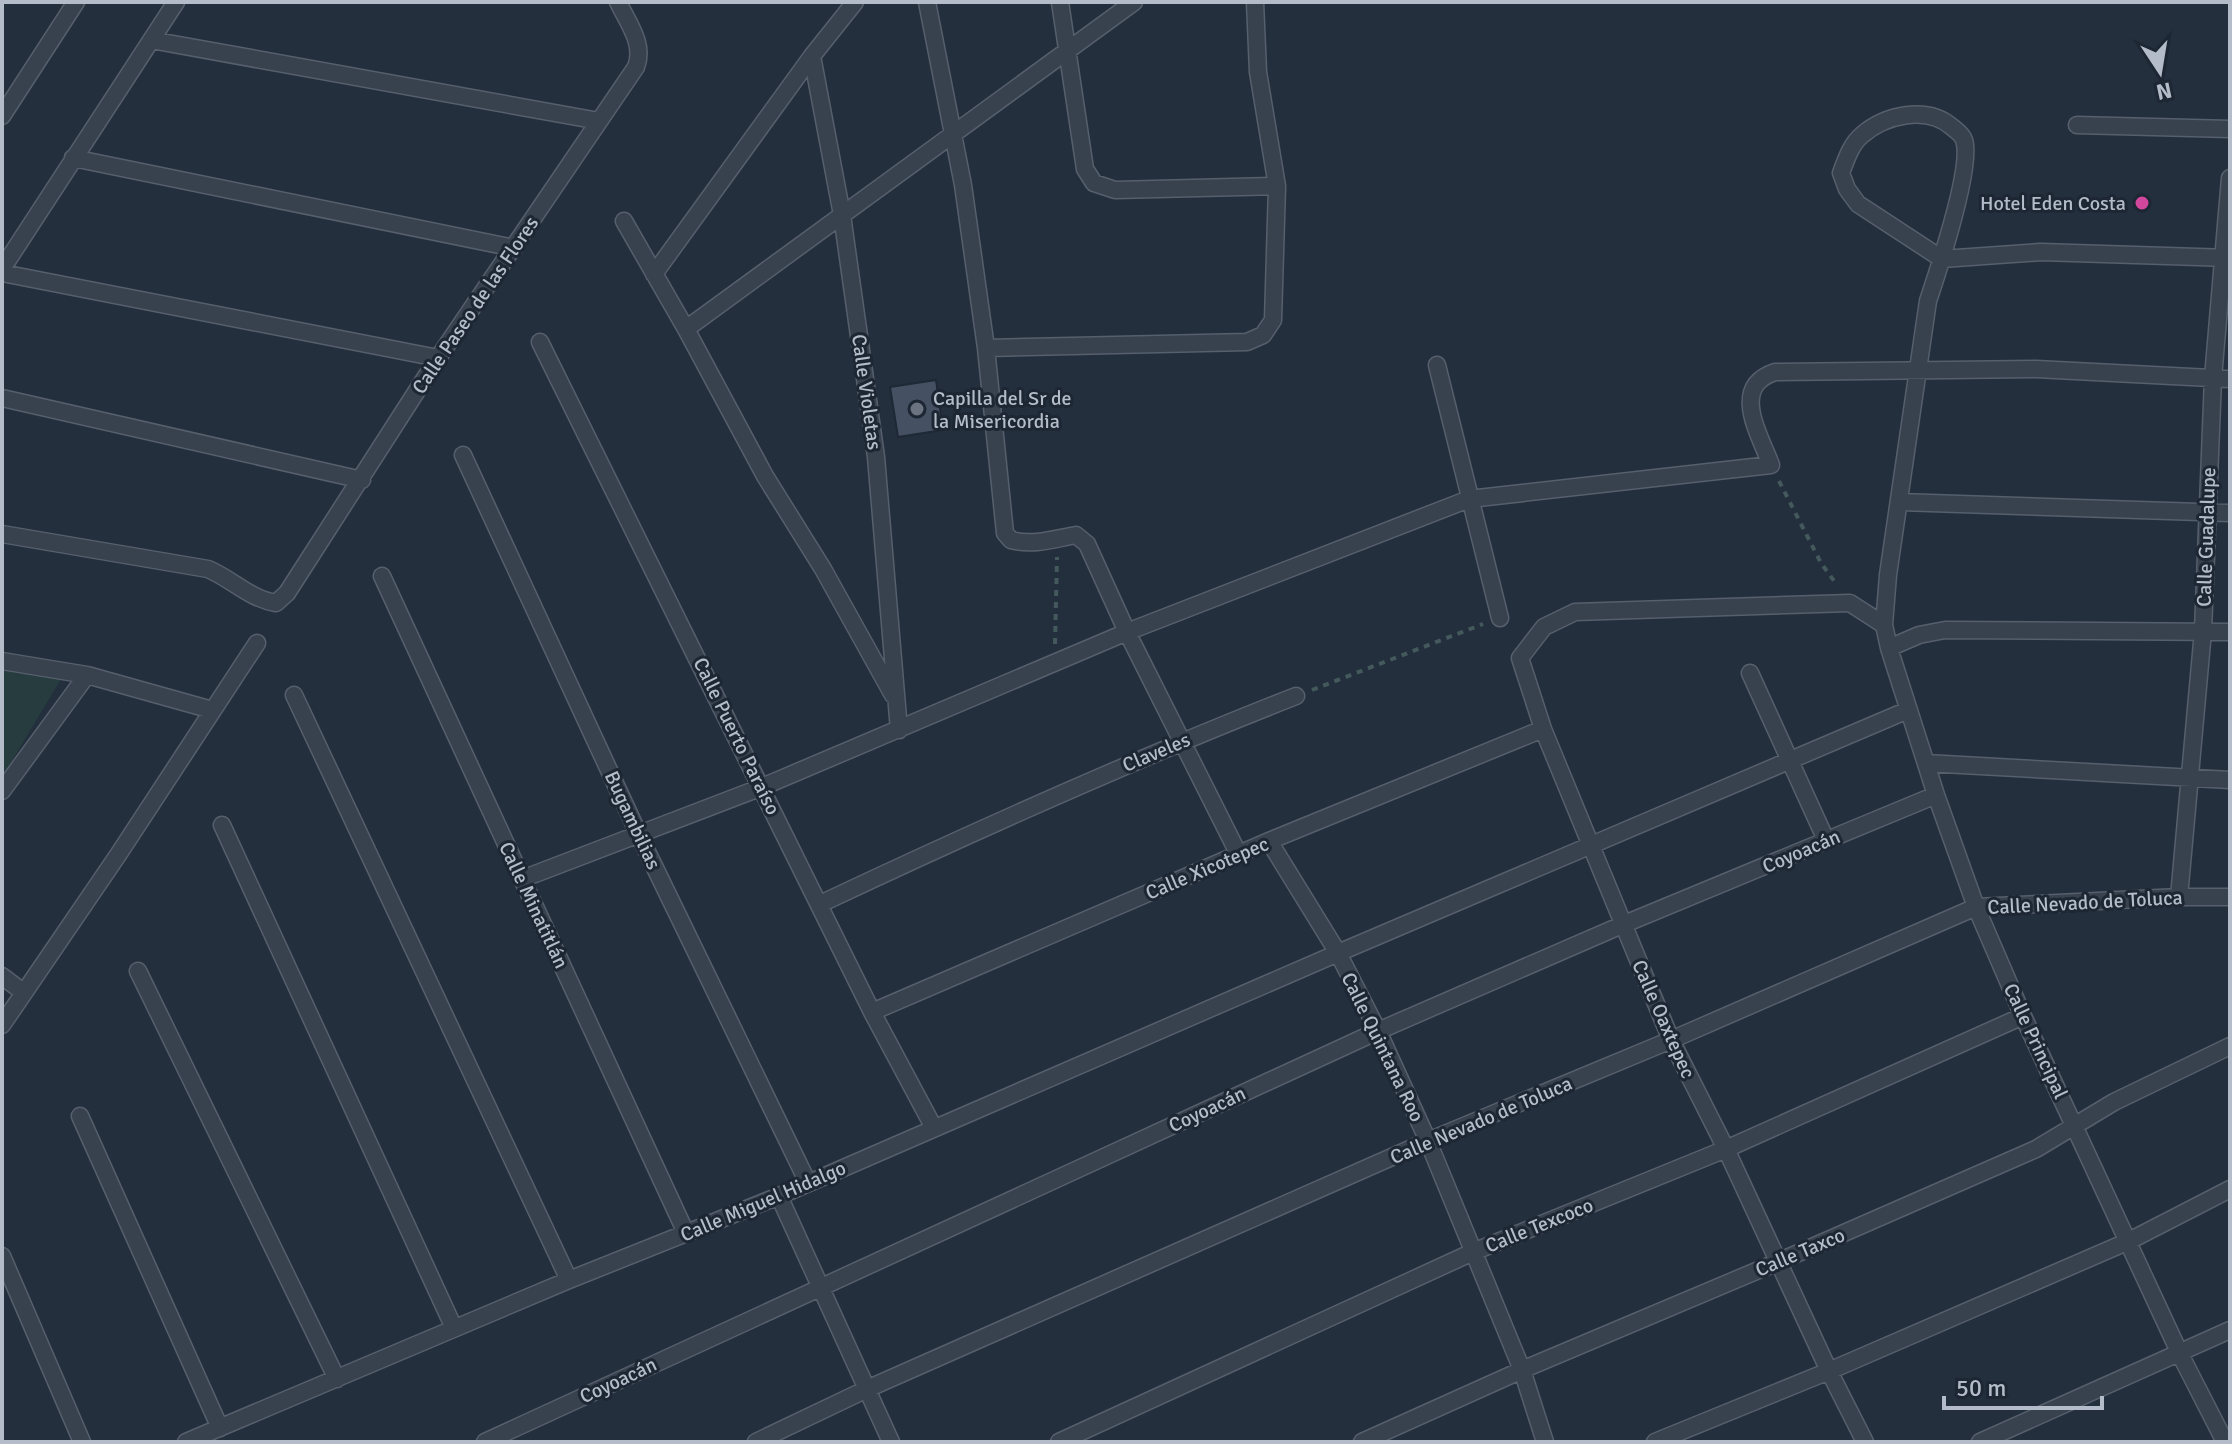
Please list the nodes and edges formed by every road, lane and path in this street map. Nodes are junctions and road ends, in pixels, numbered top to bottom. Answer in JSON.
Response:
{"nodes":[{"id":1,"x":76,"y":2,"type":"edge"},
{"id":2,"x":176,"y":2,"type":"edge"},
{"id":3,"x":618,"y":2,"type":"edge"},
{"id":4,"x":855,"y":2,"type":"edge"},
{"id":5,"x":927,"y":2,"type":"edge"},
{"id":6,"x":1060,"y":2,"type":"edge"},
{"id":7,"x":1134,"y":2,"type":"edge"},
{"id":8,"x":1255,"y":2,"type":"edge"},
{"id":9,"x":151,"y":40,"type":"junction"},
{"id":10,"x":1068,"y":52,"type":"junction"},
{"id":11,"x":812,"y":56,"type":"junction"},
{"id":12,"x":2,"y":116,"type":"edge"},
{"id":13,"x":599,"y":121,"type":"junction"},
{"id":14,"x":2077,"y":125,"type":"dead end"},
{"id":15,"x":2230,"y":129,"type":"edge"},
{"id":16,"x":953,"y":136,"type":"junction"},
{"id":17,"x":73,"y":158,"type":"junction"},
{"id":18,"x":2230,"y":178,"type":"edge"},
{"id":19,"x":1277,"y":186,"type":"junction"},
{"id":20,"x":842,"y":215,"type":"junction"},
{"id":21,"x":624,"y":221,"type":"dead end"},
{"id":22,"x":514,"y":248,"type":"junction"},
{"id":23,"x":2227,"y":258,"type":"edge"},
{"id":24,"x":1942,"y":259,"type":"junction"},
{"id":25,"x":2,"y":271,"type":"edge"},
{"id":26,"x":654,"y":274,"type":"junction"},
{"id":27,"x":686,"y":329,"type":"junction"},
{"id":28,"x":540,"y":342,"type":"dead end"},
{"id":29,"x":986,"y":348,"type":"junction"},
{"id":30,"x":438,"y":358,"type":"junction"},
{"id":31,"x":1437,"y":365,"type":"dead end"},
{"id":32,"x":1918,"y":369,"type":"junction"},
{"id":33,"x":2221,"y":379,"type":"edge"},
{"id":34,"x":2,"y":398,"type":"edge"},
{"id":35,"x":463,"y":455,"type":"dead end"},
{"id":36,"x":1771,"y":465,"type":"junction"},
{"id":37,"x":362,"y":480,"type":"junction"},
{"id":38,"x":1469,"y":499,"type":"junction"},
{"id":39,"x":1900,"y":502,"type":"junction"},
{"id":40,"x":2207,"y":513,"type":"junction"},
{"id":41,"x":2230,"y":513,"type":"edge"},
{"id":42,"x":2,"y":534,"type":"edge"},
{"id":43,"x":1058,"y":538,"type":"junction"},
{"id":44,"x":382,"y":576,"type":"dead end"},
{"id":45,"x":1850,"y":603,"type":"junction"},
{"id":46,"x":1500,"y":618,"type":"joint"},
{"id":47,"x":1884,"y":625,"type":"junction"},
{"id":48,"x":2203,"y":631,"type":"junction"},
{"id":49,"x":1127,"y":632,"type":"junction"},
{"id":50,"x":2230,"y":632,"type":"edge"},
{"id":51,"x":257,"y":643,"type":"dead end"},
{"id":52,"x":1889,"y":648,"type":"junction"},
{"id":53,"x":2,"y":661,"type":"edge"},
{"id":54,"x":1055,"y":663,"type":"junction"},
{"id":55,"x":1750,"y":673,"type":"dead end"},
{"id":56,"x":87,"y":675,"type":"junction"},
{"id":57,"x":294,"y":695,"type":"dead end"},
{"id":58,"x":1296,"y":696,"type":"joint"},
{"id":59,"x":895,"y":700,"type":"junction"},
{"id":60,"x":212,"y":710,"type":"junction"},
{"id":61,"x":1908,"y":710,"type":"junction"},
{"id":62,"x":1543,"y":729,"type":"junction"},
{"id":63,"x":899,"y":730,"type":"junction"},
{"id":64,"x":1181,"y":741,"type":"junction"},
{"id":65,"x":1789,"y":760,"type":"junction"},
{"id":66,"x":1926,"y":763,"type":"junction"},
{"id":67,"x":2191,"y":779,"type":"junction"},
{"id":68,"x":2230,"y":780,"type":"edge"},
{"id":69,"x":762,"y":787,"type":"junction"},
{"id":70,"x":2,"y":791,"type":"edge"},
{"id":71,"x":1936,"y":795,"type":"junction"},
{"id":72,"x":222,"y":825,"type":"dead end"},
{"id":73,"x":639,"y":835,"type":"junction"},
{"id":74,"x":1826,"y":840,"type":"junction"},
{"id":75,"x":1269,"y":841,"type":"junction"},
{"id":76,"x":1591,"y":844,"type":"junction"},
{"id":77,"x":1239,"y":855,"type":"junction"},
{"id":78,"x":522,"y":879,"type":"junction"},
{"id":79,"x":2179,"y":897,"type":"junction"},
{"id":80,"x":2230,"y":897,"type":"edge"},
{"id":81,"x":820,"y":904,"type":"junction"},
{"id":82,"x":1976,"y":907,"type":"junction"},
{"id":83,"x":1622,"y":925,"type":"junction"},
{"id":84,"x":1338,"y":953,"type":"junction"},
{"id":85,"x":138,"y":971,"type":"dead end"},
{"id":86,"x":2,"y":976,"type":"edge"},
{"id":87,"x":23,"y":992,"type":"junction"},
{"id":88,"x":872,"y":1012,"type":"junction"},
{"id":89,"x":2023,"y":1016,"type":"junction"},
{"id":90,"x":2,"y":1025,"type":"edge"},
{"id":91,"x":1378,"y":1031,"type":"junction"},
{"id":92,"x":1671,"y":1040,"type":"junction"},
{"id":93,"x":2230,"y":1046,"type":"edge"},
{"id":94,"x":80,"y":1116,"type":"dead end"},
{"id":95,"x":2076,"y":1126,"type":"junction"},
{"id":96,"x":934,"y":1128,"type":"junction"},
{"id":97,"x":1428,"y":1141,"type":"junction"},
{"id":98,"x":1726,"y":1149,"type":"junction"},
{"id":99,"x":808,"y":1183,"type":"junction"},
{"id":100,"x":2230,"y":1189,"type":"edge"},
{"id":101,"x":779,"y":1196,"type":"junction"},
{"id":102,"x":686,"y":1233,"type":"junction"},
{"id":103,"x":2129,"y":1241,"type":"junction"},
{"id":104,"x":1473,"y":1252,"type":"junction"},
{"id":105,"x":2,"y":1256,"type":"edge"},
{"id":106,"x":1780,"y":1261,"type":"junction"},
{"id":107,"x":569,"y":1280,"type":"junction"},
{"id":108,"x":820,"y":1286,"type":"junction"},
{"id":109,"x":454,"y":1328,"type":"junction"},
{"id":110,"x":2230,"y":1330,"type":"edge"},
{"id":111,"x":2180,"y":1354,"type":"junction"},
{"id":112,"x":1522,"y":1370,"type":"junction"},
{"id":113,"x":1829,"y":1371,"type":"junction"},
{"id":114,"x":337,"y":1379,"type":"junction"},
{"id":115,"x":867,"y":1389,"type":"junction"},
{"id":116,"x":220,"y":1428,"type":"junction"},
{"id":117,"x":82,"y":1442,"type":"edge"},
{"id":118,"x":186,"y":1442,"type":"edge"},
{"id":119,"x":485,"y":1442,"type":"edge"},
{"id":120,"x":756,"y":1442,"type":"edge"},
{"id":121,"x":891,"y":1442,"type":"edge"},
{"id":122,"x":1059,"y":1442,"type":"edge"},
{"id":123,"x":1362,"y":1442,"type":"edge"},
{"id":124,"x":1545,"y":1442,"type":"edge"},
{"id":125,"x":1655,"y":1442,"type":"edge"},
{"id":126,"x":1865,"y":1442,"type":"edge"},
{"id":127,"x":1980,"y":1442,"type":"edge"},
{"id":128,"x":2225,"y":1442,"type":"edge"}],
"edges":[{"from":1,"to":12,"type":"street"},
{"from":2,"to":9,"type":"street"},
{"from":3,"to":13,"type":"street","name":"Calle Paseo de las Flores"},
{"from":4,"to":11,"type":"street"},
{"from":5,"to":16,"type":"street"},
{"from":6,"to":10,"type":"street"},
{"from":7,"to":10,"type":"street"},
{"from":8,"to":19,"type":"street"},
{"from":9,"to":13,"type":"street"},
{"from":9,"to":17,"type":"street"},
{"from":10,"to":16,"type":"street"},
{"from":10,"to":19,"type":"street"},
{"from":11,"to":20,"type":"street","name":"Calle Violetas"},
{"from":11,"to":26,"type":"street"},
{"from":13,"to":22,"type":"street","name":"Calle Paseo de las Flores"},
{"from":14,"to":15,"type":"street"},
{"from":16,"to":20,"type":"street"},
{"from":16,"to":29,"type":"street"},
{"from":17,"to":22,"type":"street"},
{"from":17,"to":25,"type":"street"},
{"from":18,"to":23,"type":"street","name":"Calle Guadalupe"},
{"from":19,"to":29,"type":"street"},
{"from":20,"to":27,"type":"street"},
{"from":20,"to":59,"type":"street","name":"Calle Violetas"},
{"from":21,"to":26,"type":"street"},
{"from":22,"to":30,"type":"street","name":"Calle Paseo de las Flores"},
{"from":23,"to":24,"type":"street"},
{"from":23,"to":33,"type":"street","name":"Calle Guadalupe"},
{"from":24,"to":24,"type":"street","name":"Calle Principal"},
{"from":24,"to":32,"type":"street","name":"Calle Principal"},
{"from":25,"to":30,"type":"street"},
{"from":26,"to":27,"type":"street"},
{"from":27,"to":59,"type":"street"},
{"from":28,"to":69,"type":"street","name":"Calle Puerto Paraíso"},
{"from":29,"to":43,"type":"street"},
{"from":30,"to":37,"type":"street","name":"Calle Paseo de las Flores"},
{"from":31,"to":38,"type":"street"},
{"from":32,"to":33,"type":"street"},
{"from":32,"to":36,"type":"street"},
{"from":32,"to":39,"type":"street","name":"Calle Principal"},
{"from":33,"to":40,"type":"street","name":"Calle Guadalupe"},
{"from":34,"to":37,"type":"street"},
{"from":35,"to":73,"type":"street","name":"Bugambilias"},
{"from":36,"to":38,"type":"street"},
{"from":36,"to":45,"type":"path"},
{"from":37,"to":42,"type":"street","name":"Calle Paseo de las Flores"},
{"from":38,"to":46,"type":"street"},
{"from":38,"to":49,"type":"street"},
{"from":39,"to":40,"type":"street"},
{"from":39,"to":47,"type":"street","name":"Calle Principal"},
{"from":40,"to":41,"type":"street"},
{"from":40,"to":48,"type":"street","name":"Calle Guadalupe"},
{"from":43,"to":49,"type":"street"},
{"from":43,"to":54,"type":"path"},
{"from":44,"to":78,"type":"street","name":"Calle Minatitlán"},
{"from":45,"to":47,"type":"street"},
{"from":45,"to":62,"type":"street","name":"Calle Oaxtepec"},
{"from":46,"to":58,"type":"path"},
{"from":47,"to":52,"type":"street","name":"Calle Principal"},
{"from":48,"to":50,"type":"street"},
{"from":48,"to":52,"type":"street"},
{"from":48,"to":67,"type":"street","name":"Calle Guadalupe"},
{"from":49,"to":54,"type":"street"},
{"from":49,"to":64,"type":"street"},
{"from":51,"to":60,"type":"street"},
{"from":52,"to":61,"type":"street","name":"Calle Principal"},
{"from":53,"to":56,"type":"street"},
{"from":54,"to":63,"type":"street"},
{"from":55,"to":65,"type":"street"},
{"from":56,"to":60,"type":"street"},
{"from":56,"to":70,"type":"street"},
{"from":57,"to":107,"type":"street"},
{"from":58,"to":64,"type":"street","name":"Claveles"},
{"from":59,"to":63,"type":"street","name":"Calle Violetas"},
{"from":60,"to":87,"type":"street"},
{"from":61,"to":65,"type":"street"},
{"from":61,"to":66,"type":"street","name":"Calle Principal"},
{"from":62,"to":75,"type":"street","name":"Calle Xicotepec"},
{"from":62,"to":76,"type":"street","name":"Calle Oaxtepec"},
{"from":63,"to":69,"type":"street"},
{"from":64,"to":77,"type":"street"},
{"from":64,"to":81,"type":"street","name":"Claveles"},
{"from":65,"to":74,"type":"street"},
{"from":65,"to":76,"type":"street"},
{"from":66,"to":67,"type":"street"},
{"from":66,"to":71,"type":"street","name":"Calle Principal"},
{"from":67,"to":68,"type":"street"},
{"from":67,"to":79,"type":"street","name":"Calle Guadalupe"},
{"from":69,"to":73,"type":"street"},
{"from":69,"to":81,"type":"street","name":"Calle Puerto Paraíso"},
{"from":71,"to":74,"type":"street","name":"Coyoacán"},
{"from":71,"to":82,"type":"street","name":"Calle Principal"},
{"from":72,"to":109,"type":"street"},
{"from":73,"to":78,"type":"street"},
{"from":73,"to":99,"type":"street","name":"Bugambilias"},
{"from":74,"to":83,"type":"street","name":"Coyoacán"},
{"from":75,"to":77,"type":"street","name":"Calle Xicotepec"},
{"from":75,"to":84,"type":"street","name":"Calle Quintana Roo"},
{"from":76,"to":83,"type":"street","name":"Calle Oaxtepec"},
{"from":76,"to":84,"type":"street","name":"Calle Miguel Hidalgo"},
{"from":77,"to":88,"type":"street","name":"Calle Xicotepec"},
{"from":78,"to":102,"type":"street","name":"Calle Minatitlán"},
{"from":79,"to":80,"type":"street","name":"Calle Nevado de Toluca"},
{"from":79,"to":82,"type":"street","name":"Calle Nevado de Toluca"},
{"from":81,"to":88,"type":"street","name":"Calle Puerto Paraíso"},
{"from":82,"to":89,"type":"street","name":"Calle Principal"},
{"from":82,"to":92,"type":"street","name":"Calle Nevado de Toluca"},
{"from":83,"to":91,"type":"street","name":"Coyoacán"},
{"from":83,"to":92,"type":"street","name":"Calle Oaxtepec"},
{"from":84,"to":91,"type":"street","name":"Calle Quintana Roo"},
{"from":84,"to":96,"type":"street","name":"Calle Miguel Hidalgo"},
{"from":85,"to":114,"type":"street"},
{"from":86,"to":87,"type":"street"},
{"from":87,"to":90,"type":"street"},
{"from":88,"to":96,"type":"street","name":"Calle Puerto Paraíso"},
{"from":89,"to":95,"type":"street","name":"Calle Principal"},
{"from":89,"to":98,"type":"street","name":"Calle Texcoco"},
{"from":91,"to":97,"type":"street","name":"Calle Quintana Roo"},
{"from":91,"to":108,"type":"street","name":"Coyoacán"},
{"from":92,"to":97,"type":"street","name":"Calle Nevado de Toluca"},
{"from":92,"to":98,"type":"street","name":"Calle Oaxtepec"},
{"from":93,"to":95,"type":"street","name":"Calle Taxco"},
{"from":94,"to":116,"type":"street"},
{"from":95,"to":103,"type":"street","name":"Calle Principal"},
{"from":95,"to":106,"type":"street","name":"Calle Taxco"},
{"from":96,"to":99,"type":"street","name":"Calle Miguel Hidalgo"},
{"from":97,"to":104,"type":"street","name":"Calle Quintana Roo"},
{"from":97,"to":115,"type":"street","name":"Calle Nevado de Toluca"},
{"from":98,"to":104,"type":"street","name":"Calle Texcoco"},
{"from":98,"to":106,"type":"street","name":"Calle Oaxtepec"},
{"from":99,"to":101,"type":"street","name":"Calle Miguel Hidalgo"},
{"from":100,"to":103,"type":"street"},
{"from":101,"to":102,"type":"street","name":"Calle Miguel Hidalgo"},
{"from":101,"to":108,"type":"street"},
{"from":102,"to":107,"type":"street","name":"Calle Miguel Hidalgo"},
{"from":103,"to":111,"type":"street","name":"Calle Principal"},
{"from":103,"to":113,"type":"street"},
{"from":104,"to":112,"type":"street","name":"Calle Quintana Roo"},
{"from":104,"to":122,"type":"street","name":"Calle Texcoco"},
{"from":105,"to":117,"type":"street"},
{"from":106,"to":112,"type":"street","name":"Calle Taxco"},
{"from":106,"to":113,"type":"street","name":"Calle Oaxtepec"},
{"from":107,"to":109,"type":"street","name":"Calle Miguel Hidalgo"},
{"from":108,"to":115,"type":"street"},
{"from":108,"to":119,"type":"street","name":"Coyoacán"},
{"from":109,"to":114,"type":"street","name":"Calle Miguel Hidalgo"},
{"from":110,"to":111,"type":"street"},
{"from":111,"to":127,"type":"street"},
{"from":111,"to":128,"type":"street","name":"Calle Principal"},
{"from":112,"to":123,"type":"street","name":"Calle Taxco"},
{"from":112,"to":124,"type":"street","name":"Calle Quintana Roo"},
{"from":113,"to":125,"type":"street"},
{"from":113,"to":126,"type":"street","name":"Calle Oaxtepec"},
{"from":114,"to":116,"type":"street","name":"Calle Miguel Hidalgo"},
{"from":115,"to":120,"type":"street","name":"Calle Nevado de Toluca"},
{"from":115,"to":121,"type":"street"},
{"from":116,"to":118,"type":"street","name":"Calle Miguel Hidalgo"}]}
